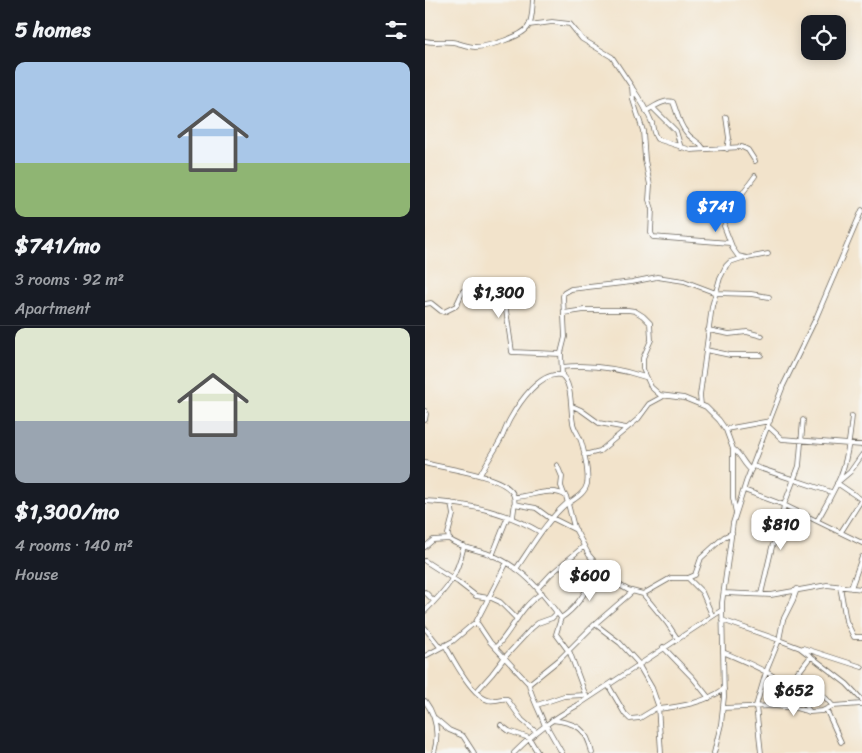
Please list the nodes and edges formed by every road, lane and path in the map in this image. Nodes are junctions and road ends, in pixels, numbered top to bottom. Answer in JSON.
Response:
{"nodes":[{"id":1,"x":533,"y":0,"type":"edge"},
{"id":2,"x":529,"y":25,"type":"junction"},
{"id":3,"x":425,"y":41,"type":"edge"},
{"id":4,"x":631,"y":87,"type":"junction"},
{"id":5,"x":653,"y":108,"type":"junction"},
{"id":6,"x":646,"y":111,"type":"junction"},
{"id":7,"x":726,"y":117,"type":"dead end"},
{"id":8,"x":681,"y":148,"type":"junction"},
{"id":9,"x":727,"y":148,"type":"junction"},
{"id":10,"x":703,"y":149,"type":"junction"},
{"id":11,"x":755,"y":161,"type":"dead end"},
{"id":12,"x":755,"y":176,"type":"dead end"},
{"id":13,"x":862,"y":210,"type":"edge"},
{"id":14,"x":730,"y":244,"type":"junction"},
{"id":15,"x":767,"y":254,"type":"dead end"},
{"id":16,"x":742,"y":258,"type":"junction"},
{"id":17,"x":716,"y":293,"type":"junction"},
{"id":18,"x":769,"y":297,"type":"dead end"},
{"id":19,"x":425,"y":304,"type":"edge"},
{"id":20,"x":563,"y":313,"type":"junction"},
{"id":21,"x":708,"y":330,"type":"junction"},
{"id":22,"x":761,"y":336,"type":"dead end"},
{"id":23,"x":706,"y":350,"type":"junction"},
{"id":24,"x":561,"y":354,"type":"junction"},
{"id":25,"x":761,"y":355,"type":"dead end"},
{"id":26,"x":562,"y":367,"type":"junction"},
{"id":27,"x":562,"y":375,"type":"junction"},
{"id":28,"x":645,"y":377,"type":"junction"},
{"id":29,"x":663,"y":396,"type":"junction"},
{"id":30,"x":701,"y":405,"type":"junction"},
{"id":31,"x":572,"y":406,"type":"junction"},
{"id":32,"x":425,"y":411,"type":"edge"},
{"id":33,"x":852,"y":416,"type":"dead end"},
{"id":34,"x":425,"y":420,"type":"edge"},
{"id":35,"x":803,"y":420,"type":"dead end"},
{"id":36,"x":771,"y":421,"type":"junction"},
{"id":37,"x":769,"y":427,"type":"junction"},
{"id":38,"x":626,"y":428,"type":"junction"},
{"id":39,"x":726,"y":429,"type":"junction"},
{"id":40,"x":801,"y":440,"type":"junction"},
{"id":41,"x":849,"y":443,"type":"junction"},
{"id":42,"x":862,"y":445,"type":"edge"},
{"id":43,"x":733,"y":449,"type":"junction"},
{"id":44,"x":584,"y":455,"type":"junction"},
{"id":45,"x":862,"y":455,"type":"edge"},
{"id":46,"x":425,"y":463,"type":"edge"},
{"id":47,"x":557,"y":465,"type":"dead end"},
{"id":48,"x":752,"y":468,"type":"junction"},
{"id":49,"x":480,"y":475,"type":"junction"},
{"id":50,"x":795,"y":480,"type":"junction"},
{"id":51,"x":837,"y":483,"type":"junction"},
{"id":52,"x":744,"y":490,"type":"junction"},
{"id":53,"x":831,"y":492,"type":"junction"},
{"id":54,"x":564,"y":494,"type":"junction"},
{"id":55,"x":514,"y":497,"type":"junction"},
{"id":56,"x":862,"y":500,"type":"edge"},
{"id":57,"x":425,"y":502,"type":"edge"},
{"id":58,"x":568,"y":502,"type":"junction"},
{"id":59,"x":451,"y":503,"type":"junction"},
{"id":60,"x":514,"y":504,"type":"junction"},
{"id":61,"x":784,"y":505,"type":"junction"},
{"id":62,"x":736,"y":514,"type":"junction"},
{"id":63,"x":510,"y":517,"type":"junction"},
{"id":64,"x":551,"y":519,"type":"junction"},
{"id":65,"x":817,"y":521,"type":"junction"},
{"id":66,"x":575,"y":530,"type":"junction"},
{"id":67,"x":540,"y":532,"type":"junction"},
{"id":68,"x":841,"y":532,"type":"junction"},
{"id":69,"x":732,"y":533,"type":"junction"},
{"id":70,"x":449,"y":539,"type":"junction"},
{"id":71,"x":862,"y":543,"type":"edge"},
{"id":72,"x":464,"y":546,"type":"junction"},
{"id":73,"x":584,"y":546,"type":"junction"},
{"id":74,"x":425,"y":547,"type":"edge"},
{"id":75,"x":492,"y":556,"type":"junction"},
{"id":76,"x":862,"y":557,"type":"edge"},
{"id":77,"x":425,"y":561,"type":"edge"},
{"id":78,"x":506,"y":564,"type":"junction"},
{"id":79,"x":599,"y":568,"type":"junction"},
{"id":80,"x":516,"y":570,"type":"junction"},
{"id":81,"x":688,"y":578,"type":"junction"},
{"id":82,"x":453,"y":579,"type":"junction"},
{"id":83,"x":840,"y":586,"type":"junction"},
{"id":84,"x":538,"y":588,"type":"junction"},
{"id":85,"x":851,"y":588,"type":"junction"},
{"id":86,"x":862,"y":589,"type":"edge"},
{"id":87,"x":797,"y":590,"type":"junction"},
{"id":88,"x":632,"y":591,"type":"junction"},
{"id":89,"x":425,"y":592,"type":"edge"},
{"id":90,"x":724,"y":593,"type":"junction"},
{"id":91,"x":542,"y":594,"type":"junction"},
{"id":92,"x":643,"y":594,"type":"junction"},
{"id":93,"x":761,"y":594,"type":"junction"},
{"id":94,"x":489,"y":597,"type":"junction"},
{"id":95,"x":434,"y":601,"type":"junction"},
{"id":96,"x":722,"y":610,"type":"junction"},
{"id":97,"x":425,"y":611,"type":"edge"},
{"id":98,"x":557,"y":613,"type":"junction"},
{"id":99,"x":712,"y":616,"type":"junction"},
{"id":100,"x":561,"y":618,"type":"junction"},
{"id":101,"x":517,"y":619,"type":"junction"},
{"id":102,"x":722,"y":620,"type":"junction"},
{"id":103,"x":475,"y":624,"type":"junction"},
{"id":104,"x":595,"y":624,"type":"junction"},
{"id":105,"x":425,"y":628,"type":"edge"},
{"id":106,"x":862,"y":637,"type":"edge"},
{"id":107,"x":677,"y":638,"type":"junction"},
{"id":108,"x":779,"y":640,"type":"junction"},
{"id":109,"x":442,"y":646,"type":"junction"},
{"id":110,"x":495,"y":647,"type":"junction"},
{"id":111,"x":663,"y":647,"type":"junction"},
{"id":112,"x":800,"y":648,"type":"junction"},
{"id":113,"x":568,"y":652,"type":"junction"},
{"id":114,"x":723,"y":652,"type":"junction"},
{"id":115,"x":425,"y":656,"type":"edge"},
{"id":116,"x":811,"y":656,"type":"junction"},
{"id":117,"x":505,"y":657,"type":"junction"},
{"id":118,"x":638,"y":664,"type":"junction"},
{"id":119,"x":862,"y":667,"type":"edge"},
{"id":120,"x":798,"y":671,"type":"junction"},
{"id":121,"x":766,"y":672,"type":"junction"},
{"id":122,"x":529,"y":684,"type":"junction"},
{"id":123,"x":608,"y":686,"type":"junction"},
{"id":124,"x":787,"y":686,"type":"junction"},
{"id":125,"x":724,"y":688,"type":"junction"},
{"id":126,"x":476,"y":692,"type":"junction"},
{"id":127,"x":587,"y":697,"type":"junction"},
{"id":128,"x":709,"y":698,"type":"junction"},
{"id":129,"x":862,"y":700,"type":"edge"},
{"id":130,"x":425,"y":701,"type":"edge"},
{"id":131,"x":862,"y":704,"type":"edge"},
{"id":132,"x":537,"y":705,"type":"junction"},
{"id":133,"x":756,"y":706,"type":"junction"},
{"id":134,"x":773,"y":706,"type":"junction"},
{"id":135,"x":833,"y":706,"type":"junction"},
{"id":136,"x":659,"y":708,"type":"junction"},
{"id":137,"x":723,"y":708,"type":"junction"},
{"id":138,"x":826,"y":709,"type":"junction"},
{"id":139,"x":810,"y":712,"type":"junction"},
{"id":140,"x":435,"y":718,"type":"junction"},
{"id":141,"x":552,"y":720,"type":"junction"},
{"id":142,"x":501,"y":725,"type":"dead end"},
{"id":143,"x":545,"y":725,"type":"junction"},
{"id":144,"x":536,"y":732,"type":"junction"},
{"id":145,"x":529,"y":738,"type":"junction"},
{"id":146,"x":841,"y":742,"type":"dead end"},
{"id":147,"x":435,"y":753,"type":"edge"},
{"id":148,"x":474,"y":753,"type":"edge"},
{"id":149,"x":514,"y":753,"type":"edge"},
{"id":150,"x":538,"y":753,"type":"edge"},
{"id":151,"x":561,"y":753,"type":"edge"},
{"id":152,"x":592,"y":753,"type":"edge"},
{"id":153,"x":661,"y":753,"type":"edge"},
{"id":154,"x":714,"y":753,"type":"edge"},
{"id":155,"x":761,"y":753,"type":"edge"}],
"edges":[{"from":1,"to":2,"type":"street"},
{"from":2,"to":3,"type":"street"},
{"from":2,"to":4,"type":"street"},
{"from":4,"to":6,"type":"street"},
{"from":4,"to":14,"type":"street"},
{"from":5,"to":6,"type":"street"},
{"from":5,"to":8,"type":"street"},
{"from":5,"to":10,"type":"street"},
{"from":6,"to":8,"type":"street"},
{"from":7,"to":9,"type":"street"},
{"from":8,"to":10,"type":"street"},
{"from":9,"to":10,"type":"street"},
{"from":9,"to":11,"type":"street"},
{"from":12,"to":14,"type":"street"},
{"from":13,"to":36,"type":"street"},
{"from":14,"to":16,"type":"street"},
{"from":15,"to":16,"type":"street"},
{"from":16,"to":17,"type":"street"},
{"from":17,"to":18,"type":"street"},
{"from":17,"to":20,"type":"street"},
{"from":17,"to":21,"type":"street"},
{"from":19,"to":24,"type":"street"},
{"from":20,"to":24,"type":"street"},
{"from":20,"to":28,"type":"street"},
{"from":21,"to":22,"type":"street"},
{"from":21,"to":23,"type":"street"},
{"from":23,"to":25,"type":"street"},
{"from":23,"to":30,"type":"street"},
{"from":24,"to":26,"type":"street"},
{"from":26,"to":27,"type":"street"},
{"from":26,"to":28,"type":"street"},
{"from":27,"to":31,"type":"street"},
{"from":27,"to":49,"type":"street"},
{"from":28,"to":29,"type":"street"},
{"from":29,"to":30,"type":"street"},
{"from":29,"to":38,"type":"street"},
{"from":30,"to":39,"type":"street"},
{"from":31,"to":38,"type":"street"},
{"from":31,"to":44,"type":"street"},
{"from":32,"to":34,"type":"street"},
{"from":33,"to":41,"type":"street"},
{"from":35,"to":40,"type":"street"},
{"from":36,"to":37,"type":"street"},
{"from":36,"to":39,"type":"street"},
{"from":37,"to":40,"type":"street"},
{"from":37,"to":48,"type":"street"},
{"from":38,"to":44,"type":"street"},
{"from":39,"to":43,"type":"street"},
{"from":40,"to":41,"type":"street"},
{"from":40,"to":50,"type":"street"},
{"from":41,"to":42,"type":"street"},
{"from":41,"to":51,"type":"street"},
{"from":43,"to":48,"type":"street"},
{"from":43,"to":62,"type":"street"},
{"from":44,"to":58,"type":"street"},
{"from":45,"to":51,"type":"street"},
{"from":46,"to":49,"type":"street"},
{"from":47,"to":54,"type":"street"},
{"from":48,"to":50,"type":"street"},
{"from":48,"to":52,"type":"street"},
{"from":49,"to":55,"type":"street"},
{"from":50,"to":53,"type":"street"},
{"from":50,"to":61,"type":"street"},
{"from":51,"to":53,"type":"street"},
{"from":51,"to":56,"type":"street"},
{"from":52,"to":61,"type":"street"},
{"from":52,"to":62,"type":"street"},
{"from":53,"to":65,"type":"street"},
{"from":54,"to":55,"type":"street"},
{"from":54,"to":58,"type":"street"},
{"from":55,"to":60,"type":"street"},
{"from":56,"to":68,"type":"street"},
{"from":57,"to":59,"type":"street"},
{"from":58,"to":64,"type":"street"},
{"from":58,"to":66,"type":"street"},
{"from":59,"to":63,"type":"street"},
{"from":59,"to":70,"type":"street"},
{"from":60,"to":63,"type":"street"},
{"from":60,"to":64,"type":"street"},
{"from":61,"to":65,"type":"street"},
{"from":61,"to":93,"type":"street"},
{"from":62,"to":69,"type":"street"},
{"from":63,"to":67,"type":"street"},
{"from":63,"to":75,"type":"street"},
{"from":64,"to":66,"type":"street"},
{"from":64,"to":67,"type":"street"},
{"from":65,"to":68,"type":"street"},
{"from":66,"to":73,"type":"street"},
{"from":67,"to":80,"type":"street"},
{"from":68,"to":71,"type":"street"},
{"from":69,"to":81,"type":"street"},
{"from":69,"to":90,"type":"street"},
{"from":70,"to":72,"type":"street"},
{"from":70,"to":74,"type":"street"},
{"from":72,"to":75,"type":"street"},
{"from":72,"to":82,"type":"street"},
{"from":73,"to":79,"type":"street"},
{"from":73,"to":84,"type":"street"},
{"from":75,"to":78,"type":"street"},
{"from":76,"to":85,"type":"street"},
{"from":77,"to":82,"type":"street"},
{"from":78,"to":80,"type":"street"},
{"from":78,"to":94,"type":"street"},
{"from":79,"to":88,"type":"street"},
{"from":79,"to":100,"type":"street"},
{"from":80,"to":84,"type":"street"},
{"from":81,"to":92,"type":"street"},
{"from":81,"to":99,"type":"street"},
{"from":82,"to":94,"type":"street"},
{"from":82,"to":95,"type":"street"},
{"from":83,"to":85,"type":"street"},
{"from":83,"to":87,"type":"street"},
{"from":83,"to":106,"type":"street"},
{"from":84,"to":91,"type":"street"},
{"from":85,"to":86,"type":"street"},
{"from":87,"to":93,"type":"street"},
{"from":87,"to":108,"type":"street"},
{"from":88,"to":92,"type":"street"},
{"from":88,"to":104,"type":"street"},
{"from":89,"to":95,"type":"street"},
{"from":90,"to":93,"type":"street"},
{"from":90,"to":96,"type":"street"},
{"from":91,"to":98,"type":"street"},
{"from":91,"to":101,"type":"street"},
{"from":92,"to":107,"type":"street"},
{"from":94,"to":101,"type":"street"},
{"from":94,"to":103,"type":"street"},
{"from":95,"to":97,"type":"street"},
{"from":96,"to":99,"type":"street"},
{"from":96,"to":102,"type":"street"},
{"from":98,"to":100,"type":"street"},
{"from":98,"to":117,"type":"street"},
{"from":99,"to":107,"type":"street"},
{"from":100,"to":113,"type":"street"},
{"from":101,"to":110,"type":"street"},
{"from":102,"to":108,"type":"street"},
{"from":102,"to":114,"type":"street"},
{"from":103,"to":109,"type":"street"},
{"from":103,"to":110,"type":"street"},
{"from":104,"to":113,"type":"street"},
{"from":104,"to":118,"type":"street"},
{"from":105,"to":109,"type":"street"},
{"from":107,"to":111,"type":"street"},
{"from":108,"to":112,"type":"street"},
{"from":108,"to":121,"type":"street"},
{"from":109,"to":115,"type":"street"},
{"from":109,"to":126,"type":"street"},
{"from":110,"to":117,"type":"street"},
{"from":111,"to":118,"type":"street"},
{"from":111,"to":128,"type":"street"},
{"from":112,"to":116,"type":"street"},
{"from":112,"to":119,"type":"street"},
{"from":113,"to":122,"type":"street"},
{"from":113,"to":127,"type":"street"},
{"from":114,"to":121,"type":"street"},
{"from":114,"to":125,"type":"street"},
{"from":116,"to":120,"type":"street"},
{"from":116,"to":129,"type":"street"},
{"from":117,"to":122,"type":"street"},
{"from":117,"to":126,"type":"street"},
{"from":118,"to":123,"type":"street"},
{"from":118,"to":136,"type":"street"},
{"from":120,"to":124,"type":"street"},
{"from":120,"to":135,"type":"street"},
{"from":121,"to":124,"type":"street"},
{"from":121,"to":133,"type":"street"},
{"from":122,"to":132,"type":"street"},
{"from":123,"to":127,"type":"street"},
{"from":123,"to":136,"type":"street"},
{"from":124,"to":134,"type":"street"},
{"from":124,"to":139,"type":"street"},
{"from":125,"to":128,"type":"street"},
{"from":125,"to":137,"type":"street"},
{"from":126,"to":144,"type":"street"},
{"from":127,"to":132,"type":"street"},
{"from":127,"to":141,"type":"street"},
{"from":128,"to":136,"type":"street"},
{"from":130,"to":140,"type":"street"},
{"from":131,"to":135,"type":"street"},
{"from":132,"to":143,"type":"street"},
{"from":133,"to":134,"type":"street"},
{"from":133,"to":137,"type":"street"},
{"from":133,"to":155,"type":"street"},
{"from":134,"to":139,"type":"street"},
{"from":135,"to":138,"type":"street"},
{"from":136,"to":153,"type":"street"},
{"from":137,"to":154,"type":"street"},
{"from":138,"to":139,"type":"street"},
{"from":138,"to":146,"type":"street"},
{"from":140,"to":147,"type":"street"},
{"from":140,"to":148,"type":"street"},
{"from":141,"to":143,"type":"street"},
{"from":141,"to":152,"type":"street"},
{"from":142,"to":145,"type":"street"},
{"from":143,"to":144,"type":"street"},
{"from":143,"to":151,"type":"street"},
{"from":144,"to":145,"type":"street"},
{"from":145,"to":149,"type":"street"},
{"from":145,"to":150,"type":"street"}]}
